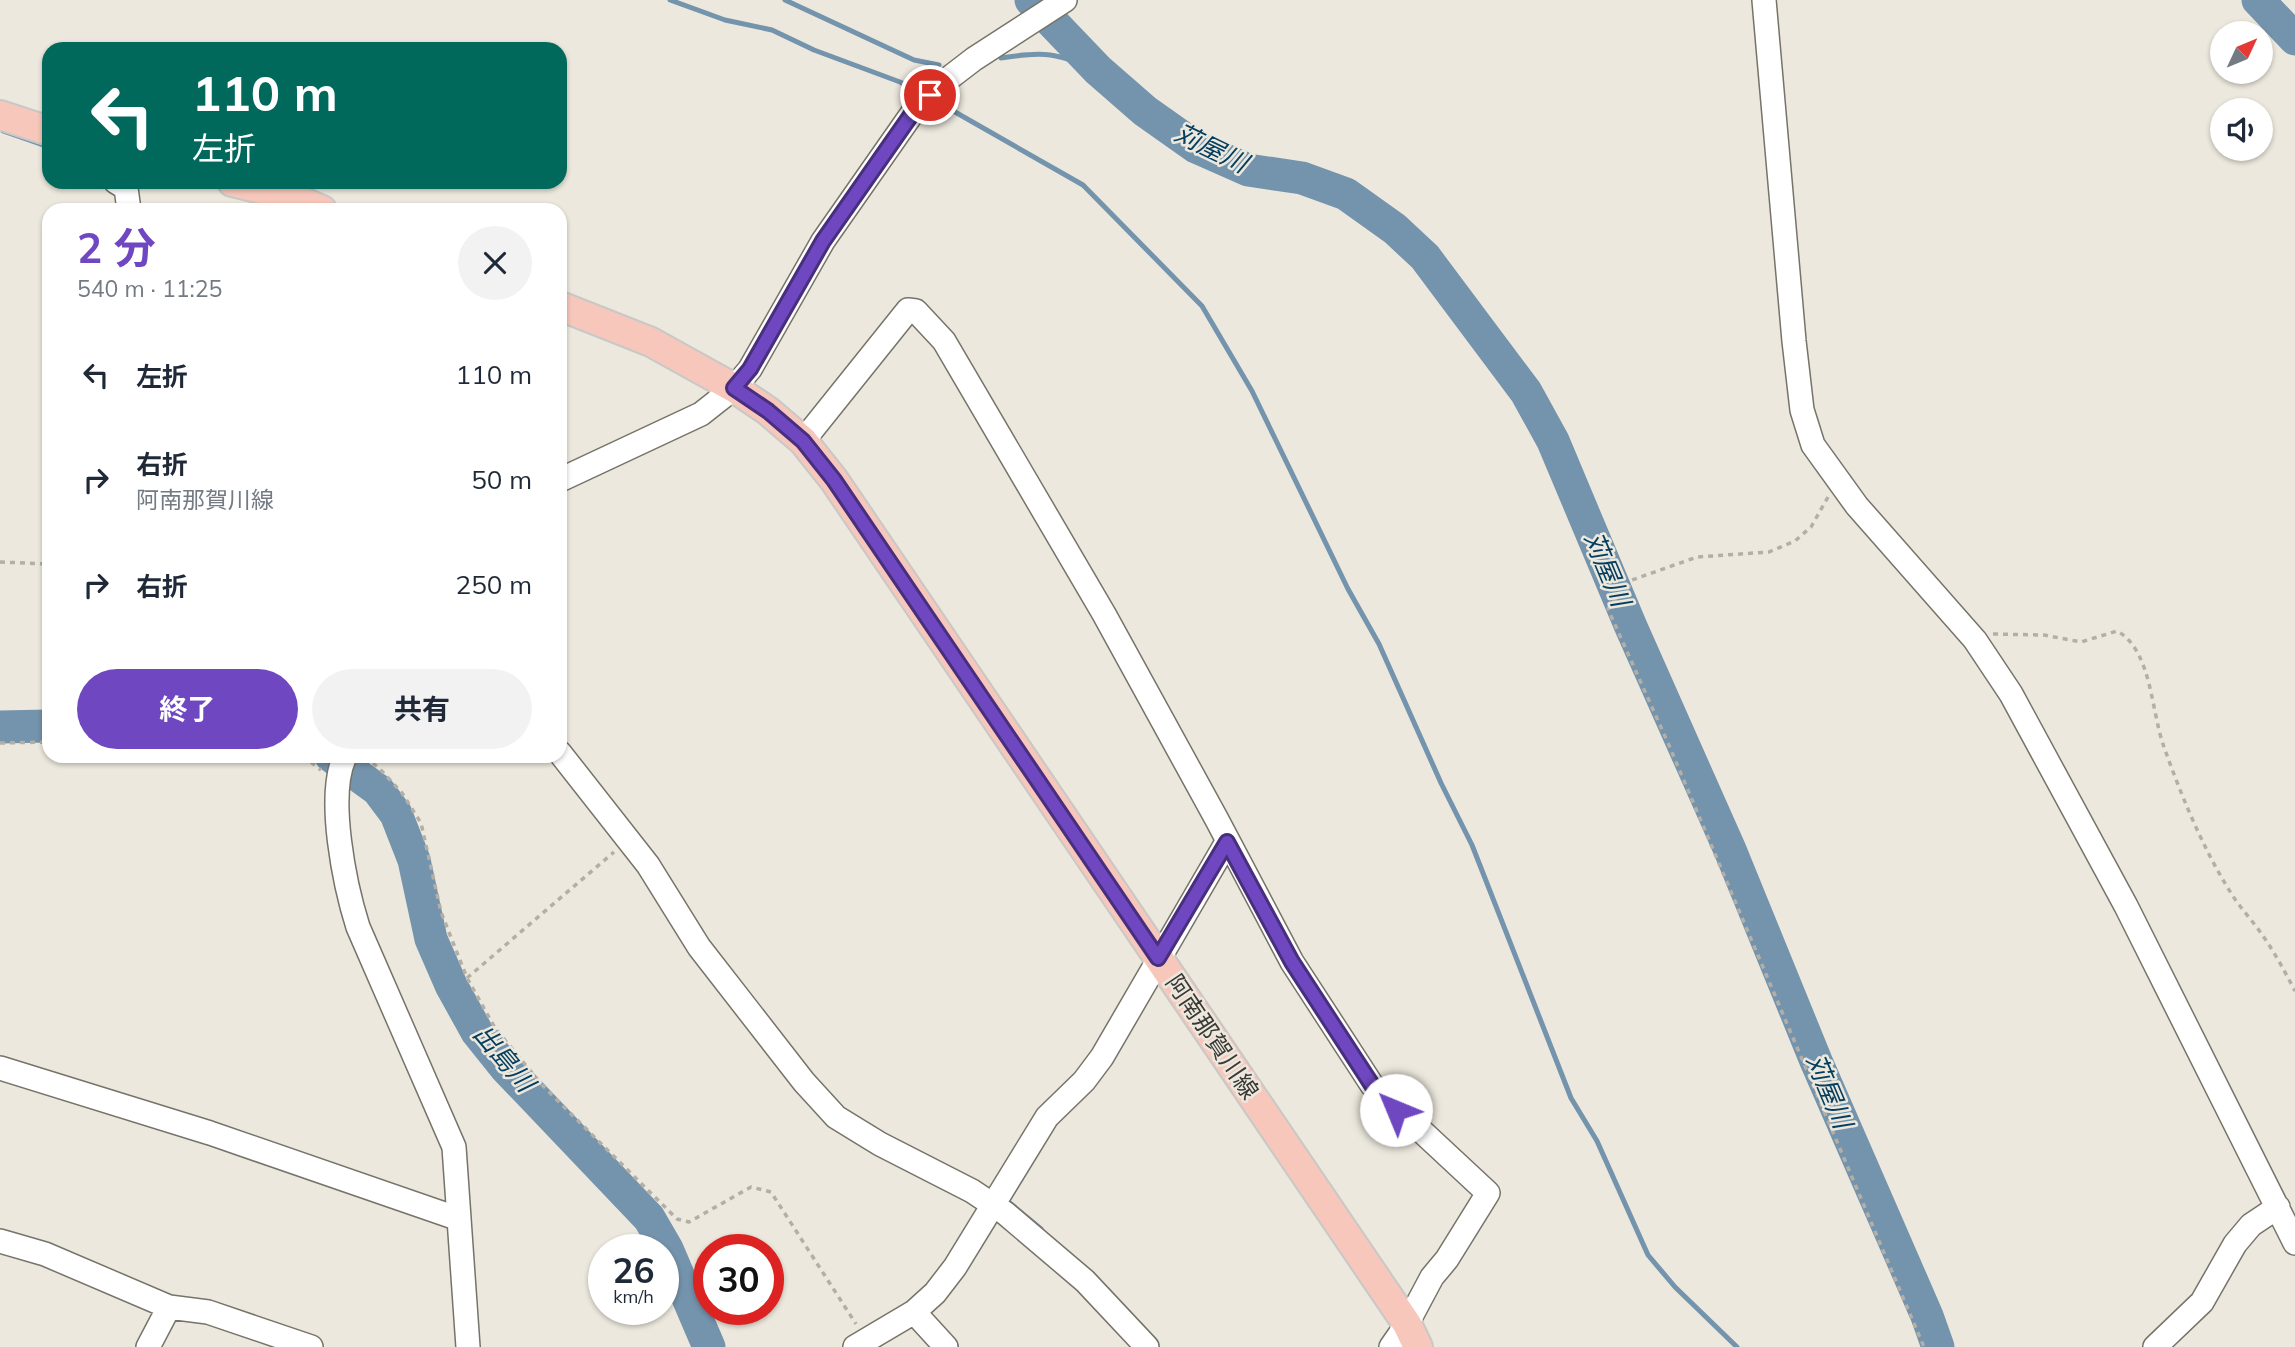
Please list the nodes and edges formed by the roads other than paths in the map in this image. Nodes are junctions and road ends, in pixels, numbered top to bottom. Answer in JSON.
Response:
{"nodes":[{"id":1,"x":1065,"y":0,"type":"edge"},
{"id":2,"x":1764,"y":0,"type":"edge"},
{"id":3,"x":0,"y":115,"type":"edge"},
{"id":4,"x":42,"y":129,"type":"edge"},
{"id":5,"x":260,"y":189,"type":"edge"},
{"id":6,"x":306,"y":203,"type":"edge"},
{"id":7,"x":567,"y":309,"type":"edge"},
{"id":8,"x":734,"y":388,"type":"junction"},
{"id":9,"x":803,"y":441,"type":"junction"},
{"id":10,"x":567,"y":477,"type":"edge"},
{"id":11,"x":567,"y":762,"type":"edge"},
{"id":12,"x":342,"y":763,"type":"edge"},
{"id":13,"x":1227,"y":842,"type":"junction"},
{"id":14,"x":1158,"y":958,"type":"junction"},
{"id":15,"x":0,"y":1068,"type":"edge"},
{"id":16,"x":996,"y":1197,"type":"junction"},
{"id":17,"x":2278,"y":1207,"type":"junction"},
{"id":18,"x":459,"y":1219,"type":"junction"},
{"id":19,"x":0,"y":1241,"type":"edge"},
{"id":20,"x":2295,"y":1243,"type":"edge"},
{"id":21,"x":169,"y":1307,"type":"junction"},
{"id":22,"x":914,"y":1312,"type":"junction"},
{"id":23,"x":1413,"y":1335,"type":"edge"},
{"id":24,"x":861,"y":1344,"type":"edge"},
{"id":25,"x":148,"y":1347,"type":"edge"},
{"id":26,"x":311,"y":1347,"type":"edge"},
{"id":27,"x":468,"y":1347,"type":"edge"},
{"id":28,"x":946,"y":1347,"type":"edge"},
{"id":29,"x":1147,"y":1347,"type":"edge"},
{"id":30,"x":1391,"y":1347,"type":"edge"},
{"id":31,"x":2155,"y":1347,"type":"edge"}],
"edges":[{"from":1,"to":8,"type":"street"},
{"from":2,"to":17,"type":"street"},
{"from":3,"to":4,"type":"main road"},
{"from":5,"to":6,"type":"main road"},
{"from":7,"to":8,"type":"main road","name":"阿南那賀川線"},
{"from":8,"to":9,"type":"main road","name":"阿南那賀川線"},
{"from":8,"to":10,"type":"street"},
{"from":9,"to":13,"type":"street"},
{"from":9,"to":14,"type":"main road","name":"阿南那賀川線"},
{"from":11,"to":16,"type":"street"},
{"from":12,"to":18,"type":"street"},
{"from":13,"to":14,"type":"street"},
{"from":13,"to":23,"type":"street"},
{"from":14,"to":16,"type":"street"},
{"from":14,"to":23,"type":"main road","name":"阿南那賀川線"},
{"from":15,"to":18,"type":"street"},
{"from":16,"to":22,"type":"street"},
{"from":16,"to":29,"type":"street"},
{"from":17,"to":20,"type":"street"},
{"from":17,"to":31,"type":"street"},
{"from":18,"to":27,"type":"street"},
{"from":19,"to":21,"type":"street"},
{"from":21,"to":25,"type":"street"},
{"from":21,"to":26,"type":"street"},
{"from":22,"to":24,"type":"street"},
{"from":22,"to":28,"type":"street"},
{"from":23,"to":30,"type":"street"}]}
